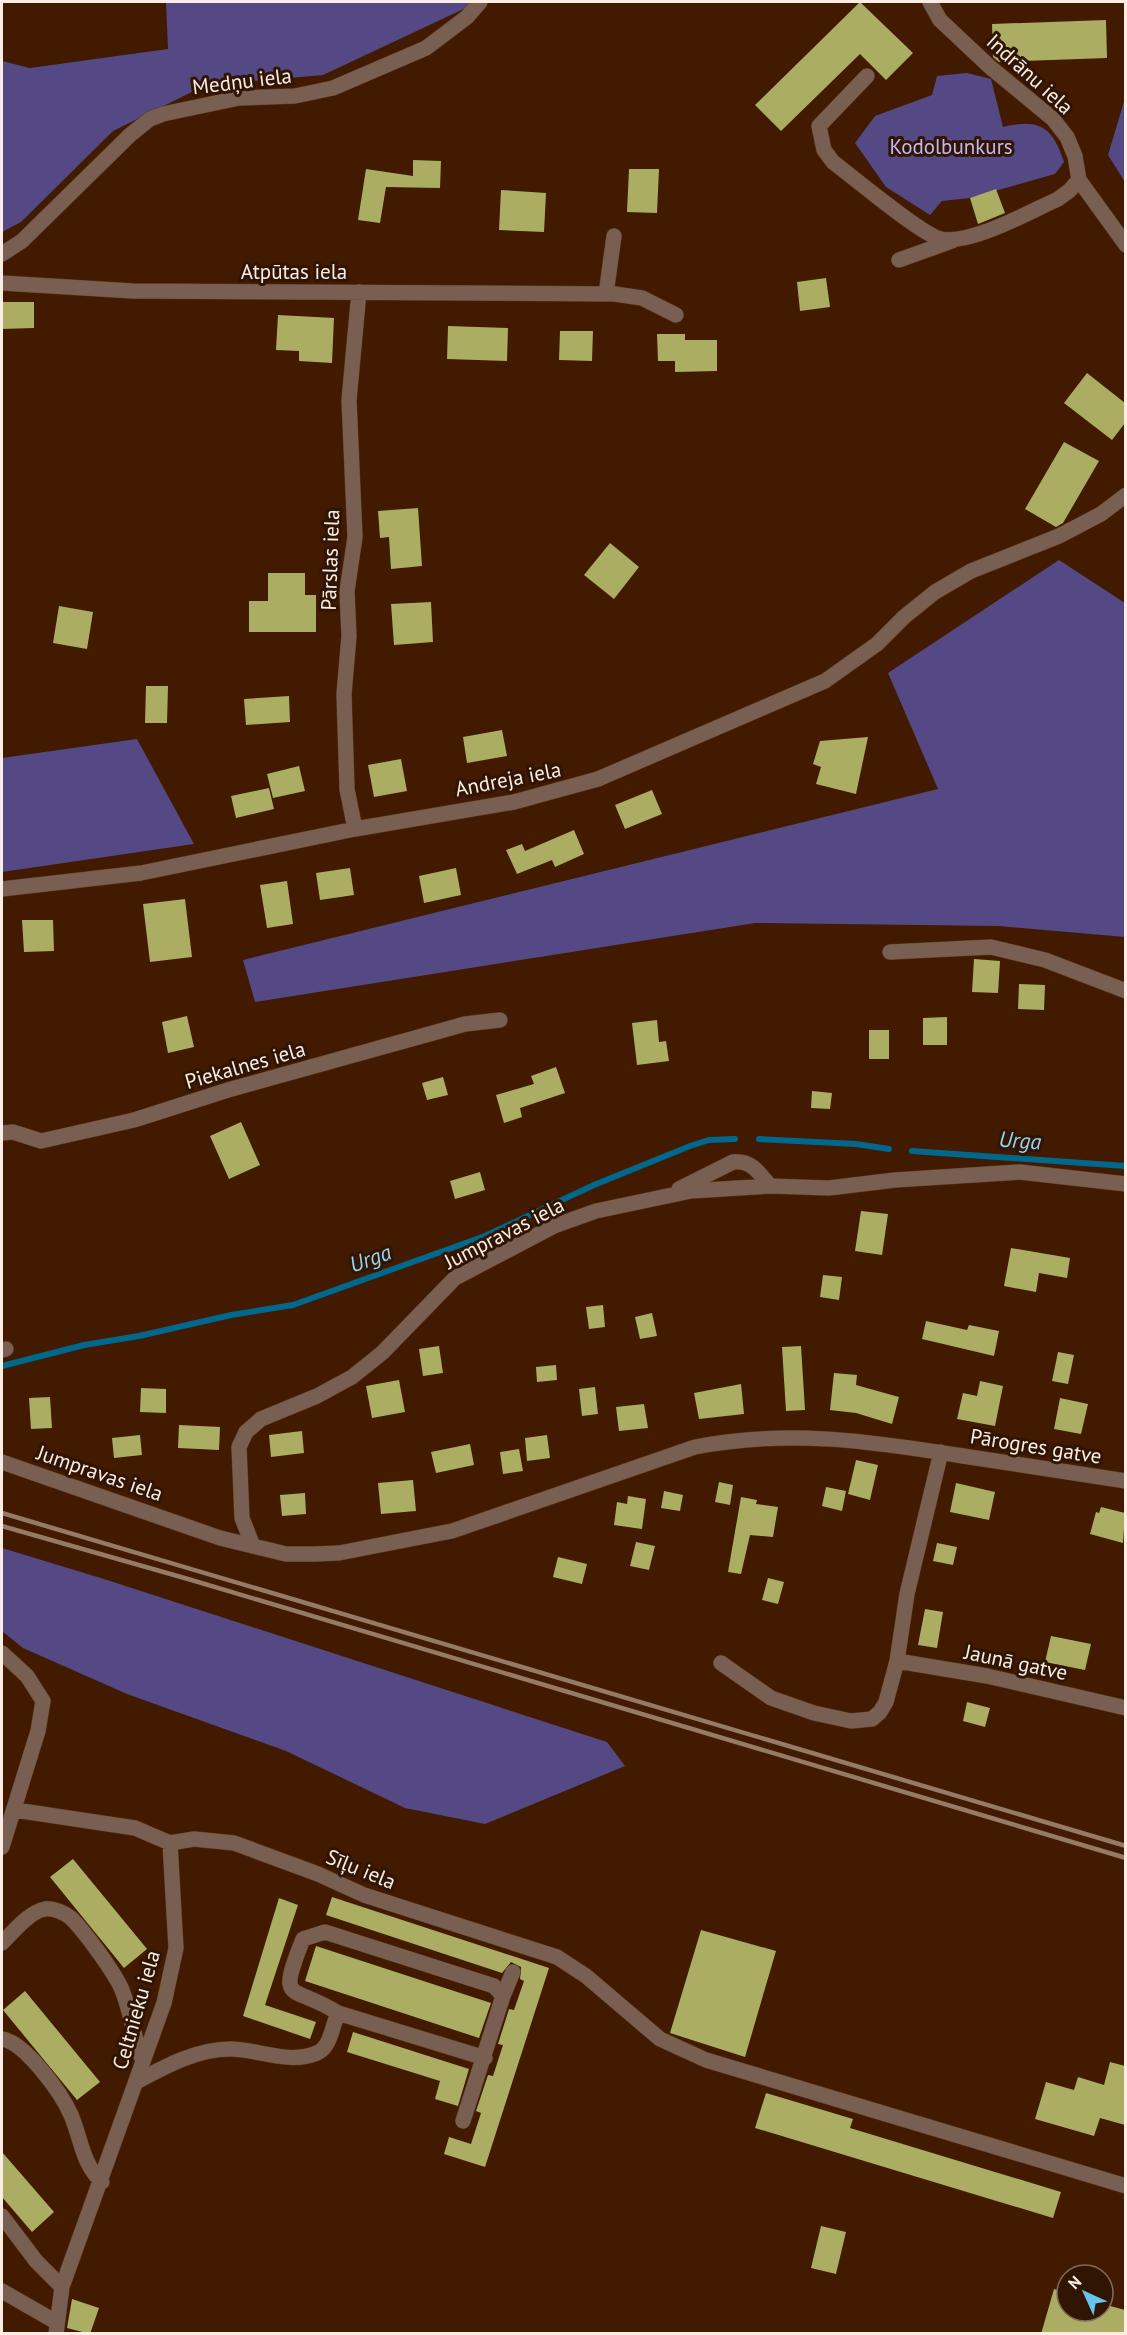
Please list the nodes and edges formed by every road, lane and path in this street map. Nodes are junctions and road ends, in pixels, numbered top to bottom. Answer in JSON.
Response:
{"nodes":[{"id":1,"x":480,"y":2,"type":"edge"},
{"id":2,"x":930,"y":2,"type":"edge"},
{"id":3,"x":867,"y":76,"type":"dead end"},
{"id":4,"x":1078,"y":180,"type":"junction"},
{"id":5,"x":614,"y":236,"type":"dead end"},
{"id":6,"x":954,"y":240,"type":"junction"},
{"id":7,"x":1125,"y":245,"type":"edge"},
{"id":8,"x":2,"y":254,"type":"edge"},
{"id":9,"x":899,"y":260,"type":"dead end"},
{"id":10,"x":2,"y":283,"type":"edge"},
{"id":11,"x":359,"y":292,"type":"junction"},
{"id":12,"x":606,"y":294,"type":"junction"},
{"id":13,"x":676,"y":315,"type":"dead end"},
{"id":14,"x":1125,"y":495,"type":"edge"},
{"id":15,"x":355,"y":829,"type":"junction"},
{"id":16,"x":2,"y":889,"type":"edge"},
{"id":17,"x":890,"y":952,"type":"dead end"},
{"id":18,"x":1125,"y":991,"type":"edge"},
{"id":19,"x":500,"y":1020,"type":"dead end"},
{"id":20,"x":2,"y":1134,"type":"edge"},
{"id":21,"x":1125,"y":1184,"type":"edge"},
{"id":22,"x":770,"y":1186,"type":"junction"},
{"id":23,"x":668,"y":1194,"type":"junction"},
{"id":24,"x":941,"y":1452,"type":"junction"},
{"id":25,"x":2,"y":1462,"type":"edge"},
{"id":26,"x":1125,"y":1481,"type":"edge"},
{"id":27,"x":253,"y":1546,"type":"junction"},
{"id":28,"x":2,"y":1653,"type":"edge"},
{"id":29,"x":897,"y":1661,"type":"junction"},
{"id":30,"x":721,"y":1663,"type":"dead end"},
{"id":31,"x":1125,"y":1708,"type":"edge"},
{"id":32,"x":15,"y":1810,"type":"junction"},
{"id":33,"x":170,"y":1843,"type":"junction"},
{"id":34,"x":2,"y":1847,"type":"edge"},
{"id":35,"x":2,"y":1943,"type":"edge"},
{"id":36,"x":513,"y":1972,"type":"dead end"},
{"id":37,"x":503,"y":1996,"type":"junction"},
{"id":38,"x":338,"y":2013,"type":"junction"},
{"id":39,"x":2,"y":2039,"type":"edge"},
{"id":40,"x":485,"y":2058,"type":"junction"},
{"id":41,"x":143,"y":2061,"type":"junction"},
{"id":42,"x":138,"y":2081,"type":"junction"},
{"id":43,"x":463,"y":2121,"type":"dead end"},
{"id":44,"x":102,"y":2182,"type":"junction"},
{"id":45,"x":1125,"y":2186,"type":"edge"},
{"id":46,"x":2,"y":2216,"type":"edge"},
{"id":47,"x":62,"y":2287,"type":"junction"},
{"id":48,"x":2,"y":2291,"type":"edge"},
{"id":49,"x":56,"y":2328,"type":"edge"}],
"edges":[{"from":1,"to":8,"type":"street","name":"Medņu iela"},
{"from":2,"to":4,"type":"street","name":"Indrānu iela"},
{"from":3,"to":6,"type":"street"},
{"from":4,"to":6,"type":"street"},
{"from":4,"to":7,"type":"street","name":"Indrānu iela"},
{"from":5,"to":12,"type":"street"},
{"from":6,"to":9,"type":"street"},
{"from":10,"to":11,"type":"street","name":"Atpūtas iela"},
{"from":11,"to":12,"type":"street","name":"Atpūtas iela"},
{"from":11,"to":15,"type":"street","name":"Pārslas iela"},
{"from":12,"to":13,"type":"street","name":"Atpūtas iela"},
{"from":14,"to":15,"type":"street","name":"Andreja iela"},
{"from":15,"to":16,"type":"street","name":"Andreja iela"},
{"from":17,"to":18,"type":"street"},
{"from":19,"to":20,"type":"street","name":"Piekalnes iela"},
{"from":21,"to":22,"type":"street","name":"Jumpravas iela"},
{"from":22,"to":23,"type":"street","name":"Jumpravas iela"},
{"from":22,"to":23,"type":"street"},
{"from":23,"to":27,"type":"street","name":"Jumpravas iela"},
{"from":24,"to":26,"type":"street","name":"Pārogres gatve"},
{"from":24,"to":27,"type":"street","name":"Jumpravas iela"},
{"from":24,"to":29,"type":"street"},
{"from":25,"to":27,"type":"street","name":"Jumpravas iela"},
{"from":28,"to":32,"type":"street"},
{"from":29,"to":30,"type":"street"},
{"from":29,"to":31,"type":"street","name":"Jaunā gatve"},
{"from":32,"to":33,"type":"street"},
{"from":32,"to":34,"type":"street"},
{"from":33,"to":41,"type":"street","name":"Celtnieku iela"},
{"from":33,"to":45,"type":"street","name":"Sīļu iela"},
{"from":35,"to":41,"type":"street"},
{"from":36,"to":37,"type":"street"},
{"from":37,"to":38,"type":"street"},
{"from":37,"to":40,"type":"street"},
{"from":38,"to":40,"type":"street"},
{"from":38,"to":42,"type":"street"},
{"from":39,"to":44,"type":"street"},
{"from":40,"to":43,"type":"street"},
{"from":41,"to":42,"type":"street","name":"Celtnieku iela"},
{"from":42,"to":44,"type":"street","name":"Celtnieku iela"},
{"from":44,"to":47,"type":"street","name":"Celtnieku iela"},
{"from":46,"to":47,"type":"street"},
{"from":47,"to":49,"type":"street","name":"Celtnieku iela"},
{"from":48,"to":49,"type":"street"}]}
